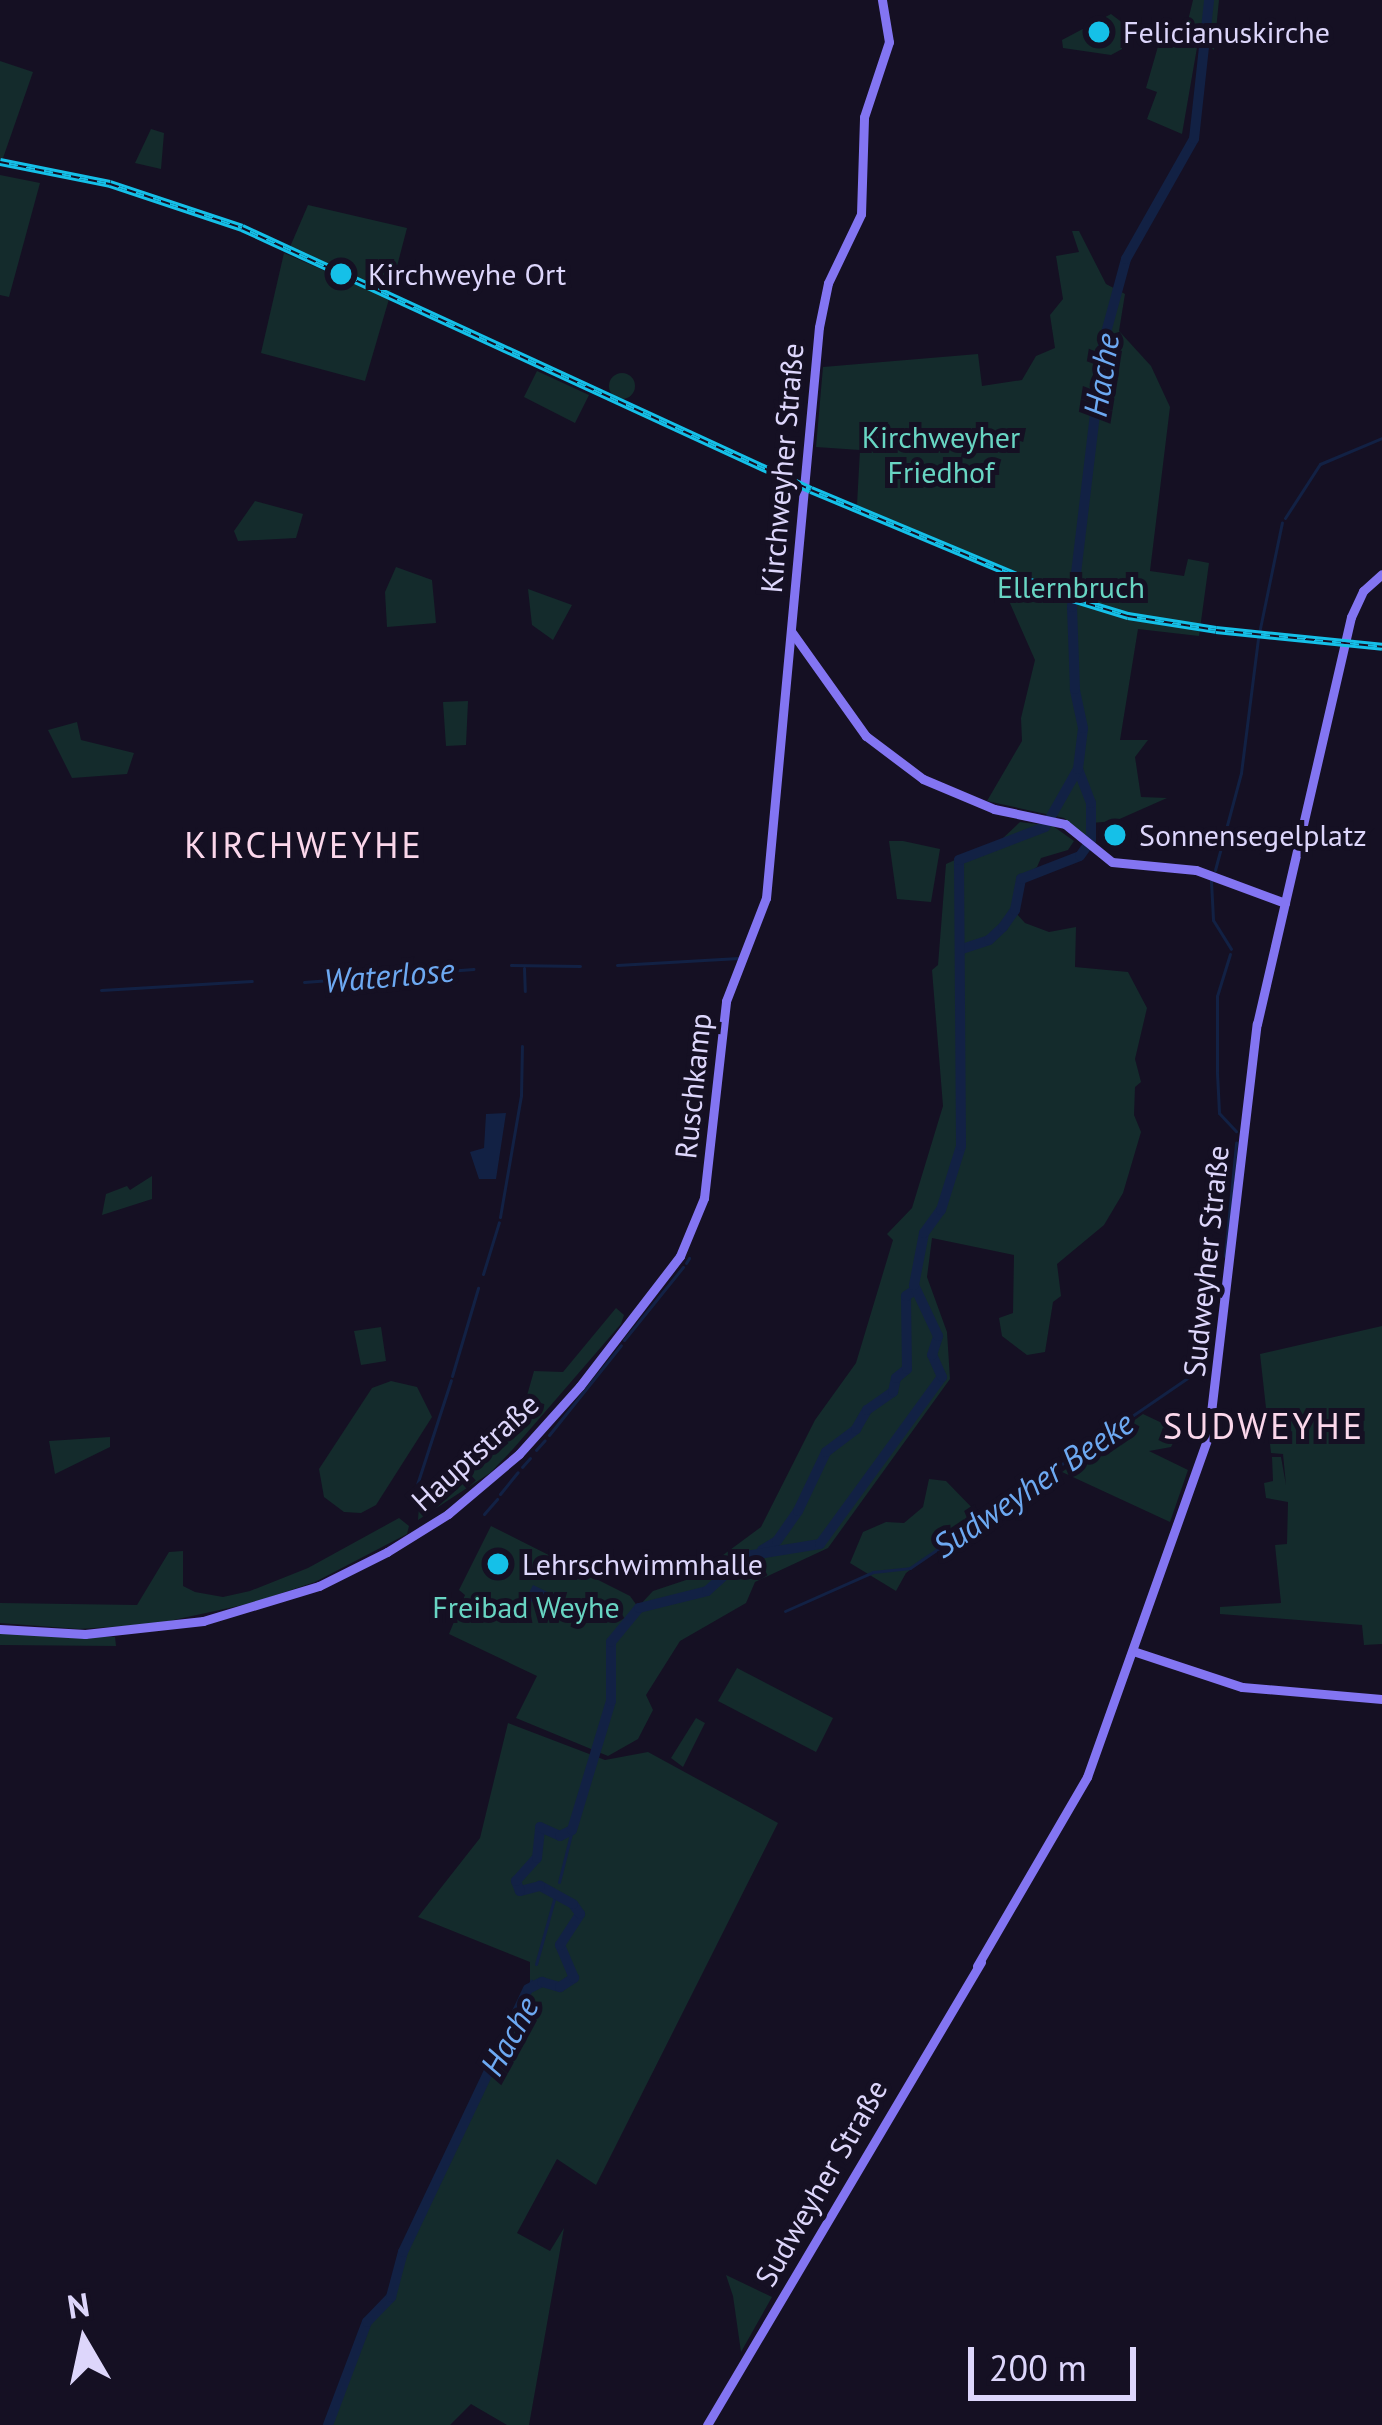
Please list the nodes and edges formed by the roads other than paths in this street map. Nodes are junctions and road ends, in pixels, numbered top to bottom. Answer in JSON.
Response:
{"nodes":[{"id":1,"x":882,"y":0,"type":"edge"},
{"id":2,"x":1382,"y":574,"type":"edge"},
{"id":3,"x":791,"y":631,"type":"junction"},
{"id":4,"x":790,"y":654,"type":"junction"},
{"id":5,"x":811,"y":657,"type":"junction"},
{"id":6,"x":1285,"y":903,"type":"junction"},
{"id":7,"x":748,"y":950,"type":"joint"},
{"id":8,"x":694,"y":1229,"type":"joint"},
{"id":9,"x":0,"y":1629,"type":"edge"},
{"id":10,"x":1133,"y":1651,"type":"junction"},
{"id":11,"x":1382,"y":1699,"type":"edge"},
{"id":12,"x":707,"y":2425,"type":"edge"}],
"edges":[{"from":1,"to":3,"type":"main road","name":"Kirchweyher Straße"},
{"from":2,"to":6,"type":"main road","name":"Sudweyher Straße"},
{"from":3,"to":4,"type":"main road","name":"Kirchweyher Straße"},
{"from":3,"to":5,"type":"main road"},
{"from":4,"to":5,"type":"main road"},
{"from":4,"to":7,"type":"main road","name":"Kirchweyher Straße"},
{"from":5,"to":6,"type":"main road"},
{"from":6,"to":10,"type":"main road","name":"Sudweyher Straße"},
{"from":7,"to":8,"type":"main road","name":"Ruschkamp"},
{"from":8,"to":9,"type":"main road","name":"Hauptstraße"},
{"from":10,"to":11,"type":"main road"},
{"from":10,"to":12,"type":"main road","name":"Sudweyher Straße"}]}
